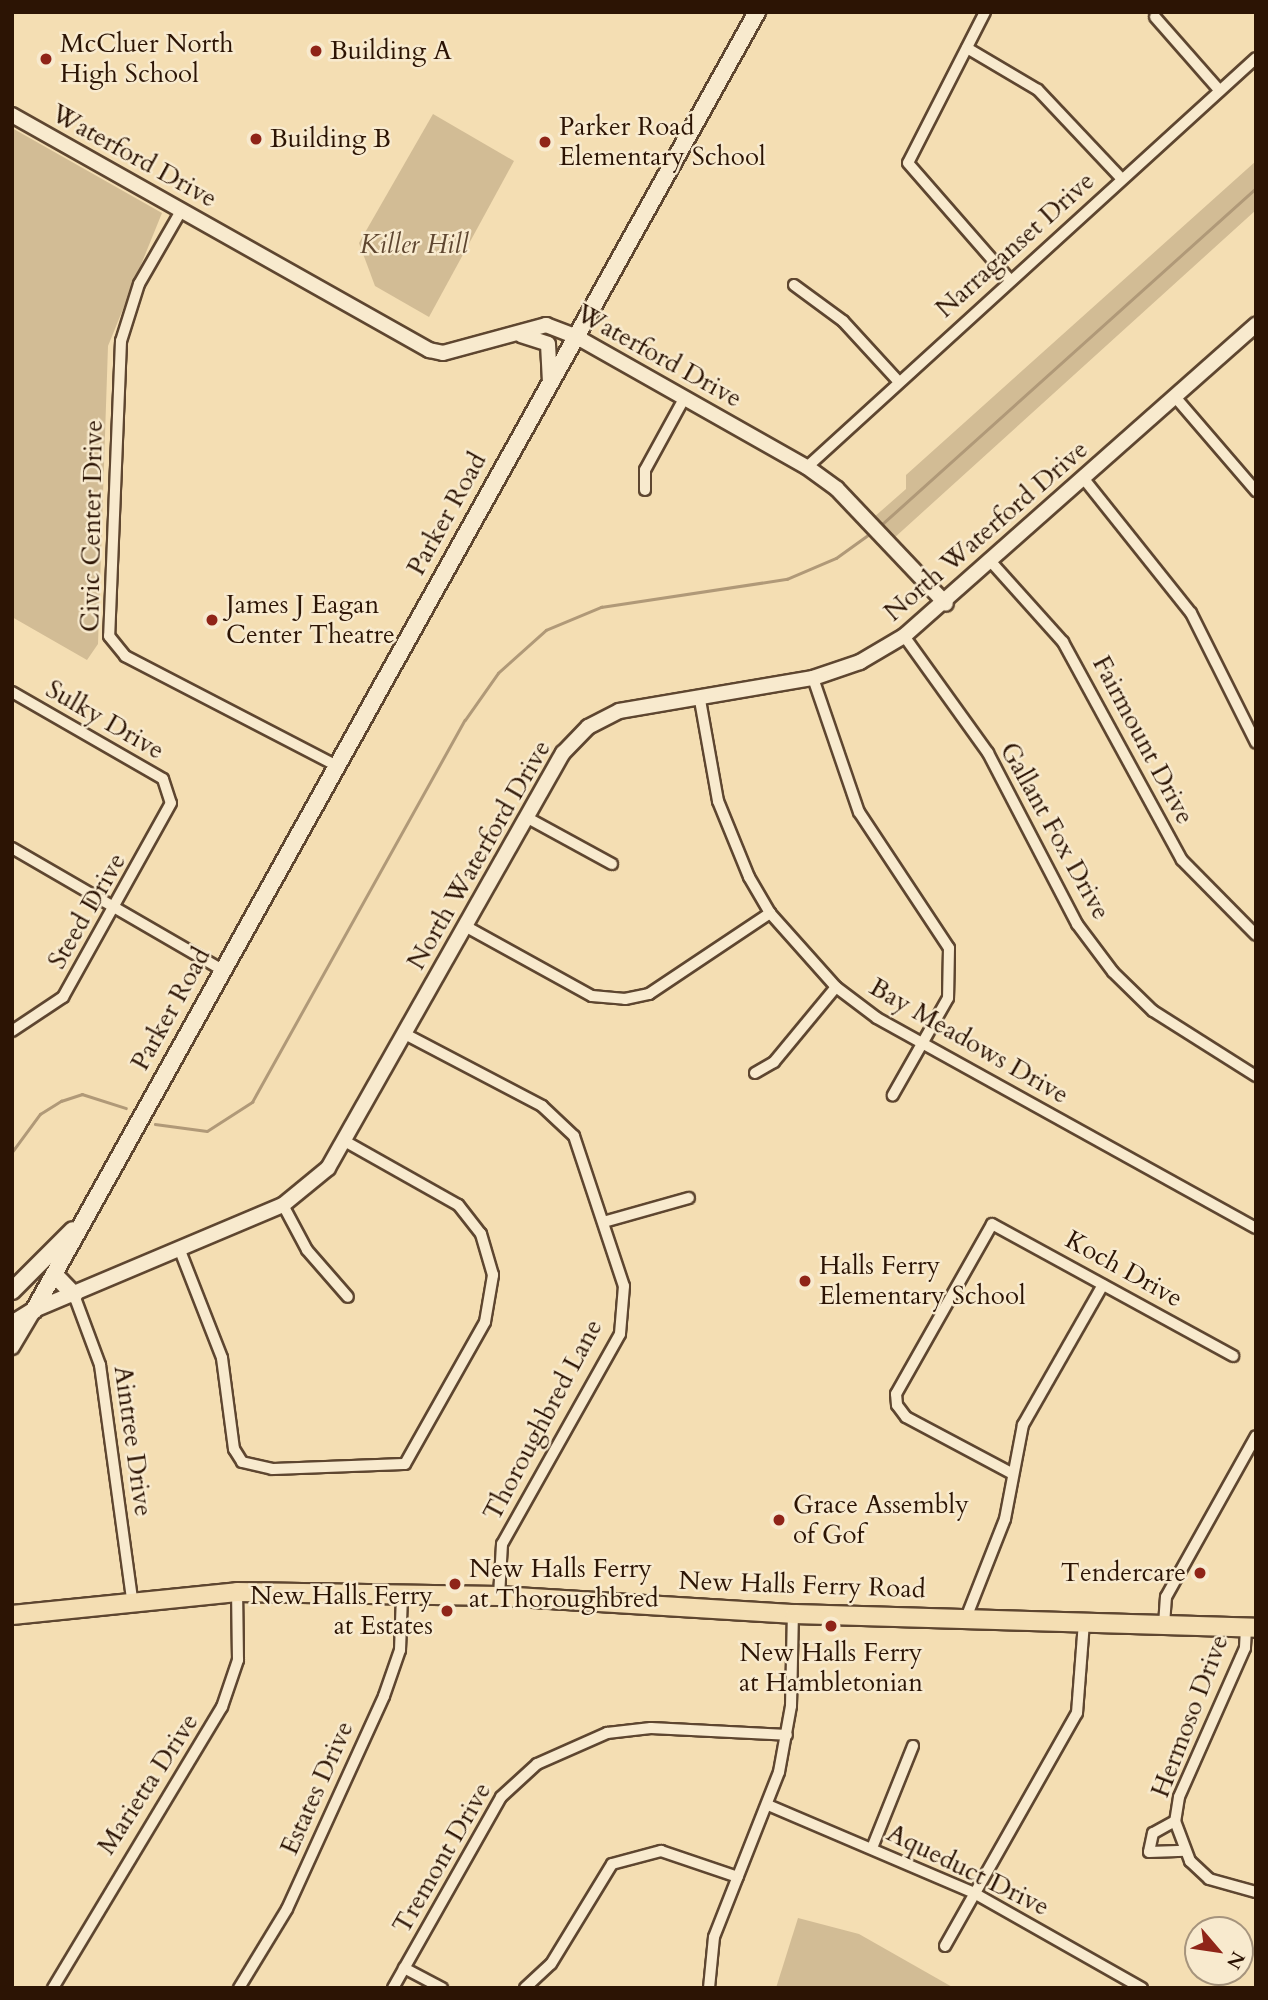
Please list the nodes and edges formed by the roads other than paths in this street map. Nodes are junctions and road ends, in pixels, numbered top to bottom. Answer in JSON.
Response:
{"nodes":[{"id":1,"x":757,"y":12,"type":"edge"},
{"id":2,"x":985,"y":12,"type":"edge"},
{"id":3,"x":1155,"y":17,"type":"dead end"},
{"id":4,"x":967,"y":48,"type":"junction"},
{"id":5,"x":1256,"y":58,"type":"edge"},
{"id":6,"x":1220,"y":90,"type":"junction"},
{"id":7,"x":12,"y":115,"type":"edge"},
{"id":8,"x":1122,"y":179,"type":"junction"},
{"id":9,"x":181,"y":211,"type":"junction"},
{"id":10,"x":1010,"y":280,"type":"junction"},
{"id":11,"x":794,"y":285,"type":"dead end"},
{"id":12,"x":1256,"y":325,"type":"edge"},
{"id":13,"x":512,"y":334,"type":"junction"},
{"id":14,"x":575,"y":336,"type":"junction"},
{"id":15,"x":898,"y":381,"type":"junction"},
{"id":16,"x":550,"y":382,"type":"junction"},
{"id":17,"x":685,"y":397,"type":"junction"},
{"id":18,"x":1176,"y":398,"type":"junction"},
{"id":19,"x":807,"y":467,"type":"junction"},
{"id":20,"x":1084,"y":479,"type":"junction"},
{"id":21,"x":645,"y":490,"type":"dead end"},
{"id":22,"x":1256,"y":491,"type":"edge"},
{"id":23,"x":993,"y":564,"type":"junction"},
{"id":24,"x":946,"y":604,"type":"junction"},
{"id":25,"x":904,"y":636,"type":"junction"},
{"id":26,"x":813,"y":678,"type":"junction"},
{"id":27,"x":12,"y":692,"type":"edge"},
{"id":28,"x":700,"y":700,"type":"junction"},
{"id":29,"x":1256,"y":743,"type":"edge"},
{"id":30,"x":335,"y":765,"type":"junction"},
{"id":31,"x":170,"y":792,"type":"joint"},
{"id":32,"x":526,"y":817,"type":"junction"},
{"id":33,"x":12,"y":848,"type":"edge"},
{"id":34,"x":612,"y":864,"type":"dead end"},
{"id":35,"x":116,"y":906,"type":"junction"},
{"id":36,"x":770,"y":913,"type":"junction"},
{"id":37,"x":465,"y":926,"type":"junction"},
{"id":38,"x":1256,"y":935,"type":"edge"},
{"id":39,"x":221,"y":969,"type":"junction"},
{"id":40,"x":836,"y":987,"type":"junction"},
{"id":41,"x":12,"y":1031,"type":"edge"},
{"id":42,"x":405,"y":1034,"type":"junction"},
{"id":43,"x":922,"y":1044,"type":"junction"},
{"id":44,"x":755,"y":1073,"type":"dead end"},
{"id":45,"x":1256,"y":1076,"type":"edge"},
{"id":46,"x":893,"y":1095,"type":"dead end"},
{"id":47,"x":345,"y":1142,"type":"junction"},
{"id":48,"x":690,"y":1198,"type":"dead end"},
{"id":49,"x":283,"y":1205,"type":"junction"},
{"id":50,"x":607,"y":1221,"type":"junction"},
{"id":51,"x":81,"y":1225,"type":"junction"},
{"id":52,"x":1256,"y":1228,"type":"edge"},
{"id":53,"x":179,"y":1248,"type":"junction"},
{"id":54,"x":54,"y":1274,"type":"junction"},
{"id":55,"x":1103,"y":1285,"type":"junction"},
{"id":56,"x":12,"y":1291,"type":"edge"},
{"id":57,"x":74,"y":1295,"type":"junction"},
{"id":58,"x":348,"y":1297,"type":"dead end"},
{"id":59,"x":34,"y":1310,"type":"junction"},
{"id":60,"x":12,"y":1312,"type":"edge"},
{"id":61,"x":12,"y":1324,"type":"edge"},
{"id":62,"x":12,"y":1347,"type":"edge"},
{"id":63,"x":1233,"y":1356,"type":"dead end"},
{"id":64,"x":1256,"y":1436,"type":"edge"},
{"id":65,"x":1013,"y":1474,"type":"junction"},
{"id":66,"x":237,"y":1592,"type":"junction"},
{"id":67,"x":401,"y":1595,"type":"junction"},
{"id":68,"x":499,"y":1596,"type":"junction"},
{"id":69,"x":132,"y":1598,"type":"junction"},
{"id":70,"x":793,"y":1614,"type":"junction"},
{"id":71,"x":12,"y":1615,"type":"edge"},
{"id":72,"x":966,"y":1618,"type":"junction"},
{"id":73,"x":1084,"y":1622,"type":"junction"},
{"id":74,"x":1164,"y":1625,"type":"junction"},
{"id":75,"x":1251,"y":1628,"type":"edge"},
{"id":76,"x":787,"y":1735,"type":"junction"},
{"id":77,"x":913,"y":1746,"type":"dead end"},
{"id":78,"x":768,"y":1805,"type":"junction"},
{"id":79,"x":1175,"y":1821,"type":"junction"},
{"id":80,"x":872,"y":1848,"type":"junction"},
{"id":81,"x":1185,"y":1851,"type":"junction"},
{"id":82,"x":737,"y":1877,"type":"junction"},
{"id":83,"x":1256,"y":1892,"type":"edge"},
{"id":84,"x":974,"y":1893,"type":"junction"},
{"id":85,"x":945,"y":1945,"type":"dead end"},
{"id":86,"x":404,"y":1968,"type":"junction"},
{"id":87,"x":53,"y":1988,"type":"edge"},
{"id":88,"x":239,"y":1988,"type":"edge"},
{"id":89,"x":393,"y":1988,"type":"edge"},
{"id":90,"x":442,"y":1988,"type":"edge"},
{"id":91,"x":525,"y":1988,"type":"edge"},
{"id":92,"x":709,"y":1988,"type":"edge"},
{"id":93,"x":1142,"y":1988,"type":"edge"}],
"edges":[{"from":1,"to":14,"type":"main road","name":"Parker Road"},
{"from":2,"to":4,"type":"street"},
{"from":3,"to":6,"type":"street"},
{"from":4,"to":8,"type":"street"},
{"from":4,"to":10,"type":"street"},
{"from":5,"to":6,"type":"street","name":"Narraganset Drive"},
{"from":6,"to":8,"type":"street","name":"Narraganset Drive"},
{"from":7,"to":9,"type":"street","name":"Waterford Drive"},
{"from":8,"to":10,"type":"street","name":"Narraganset Drive"},
{"from":9,"to":13,"type":"street","name":"Waterford Drive"},
{"from":9,"to":30,"type":"street","name":"Civic Center Drive"},
{"from":10,"to":15,"type":"street","name":"Narraganset Drive"},
{"from":11,"to":15,"type":"street"},
{"from":12,"to":18,"type":"street","name":"North Waterford Drive"},
{"from":13,"to":14,"type":"street","name":"Waterford Drive"},
{"from":13,"to":16,"type":"street"},
{"from":14,"to":16,"type":"main road","name":"Parker Road"},
{"from":14,"to":17,"type":"street","name":"Waterford Drive"},
{"from":15,"to":19,"type":"street","name":"Narraganset Drive"},
{"from":16,"to":30,"type":"main road","name":"Parker Road"},
{"from":17,"to":19,"type":"street","name":"Waterford Drive"},
{"from":17,"to":21,"type":"street"},
{"from":18,"to":20,"type":"street","name":"North Waterford Drive"},
{"from":18,"to":22,"type":"street"},
{"from":19,"to":24,"type":"street","name":"Waterford Drive"},
{"from":20,"to":23,"type":"street","name":"North Waterford Drive"},
{"from":20,"to":29,"type":"street"},
{"from":23,"to":24,"type":"street","name":"North Waterford Drive"},
{"from":23,"to":38,"type":"street","name":"Fairmount Drive"},
{"from":24,"to":25,"type":"street","name":"North Waterford Drive"},
{"from":25,"to":26,"type":"street","name":"North Waterford Drive"},
{"from":25,"to":45,"type":"street","name":"Gallant Fox Drive"},
{"from":26,"to":28,"type":"street","name":"North Waterford Drive"},
{"from":26,"to":43,"type":"street"},
{"from":27,"to":31,"type":"street","name":"Sulky Drive"},
{"from":28,"to":32,"type":"street","name":"North Waterford Drive"},
{"from":28,"to":36,"type":"street","name":"Bay Meadows Drive"},
{"from":30,"to":39,"type":"main road","name":"Parker Road"},
{"from":31,"to":35,"type":"street","name":"Steed Drive"},
{"from":32,"to":34,"type":"street"},
{"from":32,"to":37,"type":"street","name":"North Waterford Drive"},
{"from":33,"to":35,"type":"street"},
{"from":35,"to":39,"type":"street"},
{"from":35,"to":41,"type":"street","name":"Steed Drive"},
{"from":36,"to":37,"type":"street"},
{"from":36,"to":40,"type":"street","name":"Bay Meadows Drive"},
{"from":37,"to":42,"type":"street","name":"North Waterford Drive"},
{"from":39,"to":51,"type":"main road","name":"Parker Road"},
{"from":40,"to":43,"type":"street","name":"Bay Meadows Drive"},
{"from":40,"to":44,"type":"street"},
{"from":42,"to":47,"type":"street","name":"North Waterford Drive"},
{"from":42,"to":50,"type":"street","name":"Thoroughbred Lane"},
{"from":43,"to":46,"type":"street"},
{"from":43,"to":52,"type":"street","name":"Bay Meadows Drive"},
{"from":47,"to":49,"type":"street","name":"North Waterford Drive"},
{"from":47,"to":53,"type":"street"},
{"from":48,"to":50,"type":"street"},
{"from":49,"to":53,"type":"street","name":"North Waterford Drive"},
{"from":49,"to":58,"type":"street"},
{"from":50,"to":68,"type":"street","name":"Thoroughbred Lane"},
{"from":51,"to":54,"type":"main road","name":"Parker Road"},
{"from":51,"to":56,"type":"main road","name":"Parker Road"},
{"from":53,"to":57,"type":"street","name":"North Waterford Drive"},
{"from":54,"to":57,"type":"main road"},
{"from":54,"to":59,"type":"main road","name":"Parker Road"},
{"from":55,"to":63,"type":"street","name":"Koch Drive"},
{"from":55,"to":65,"type":"street"},
{"from":55,"to":65,"type":"street","name":"Koch Drive"},
{"from":57,"to":59,"type":"street","name":"North Waterford Drive"},
{"from":57,"to":69,"type":"street","name":"Aintree Drive"},
{"from":59,"to":60,"type":"main road"},
{"from":59,"to":61,"type":"main road","name":"Parker Road"},
{"from":59,"to":62,"type":"street"},
{"from":64,"to":74,"type":"street"},
{"from":65,"to":72,"type":"street"},
{"from":66,"to":67,"type":"main road","name":"New Halls Ferry Road"},
{"from":66,"to":69,"type":"main road","name":"New Halls Ferry Road"},
{"from":66,"to":87,"type":"street","name":"Marietta Drive"},
{"from":67,"to":68,"type":"main road","name":"New Halls Ferry Road"},
{"from":67,"to":88,"type":"street","name":"Estates Drive"},
{"from":68,"to":70,"type":"main road","name":"New Halls Ferry Road"},
{"from":69,"to":71,"type":"main road","name":"New Halls Ferry Road"},
{"from":70,"to":72,"type":"main road","name":"New Halls Ferry Road"},
{"from":70,"to":76,"type":"street"},
{"from":72,"to":73,"type":"main road","name":"New Halls Ferry Road"},
{"from":73,"to":74,"type":"main road","name":"New Halls Ferry Road"},
{"from":73,"to":84,"type":"street"},
{"from":74,"to":75,"type":"main road","name":"New Halls Ferry Road"},
{"from":75,"to":79,"type":"street","name":"Hermoso Drive"},
{"from":76,"to":78,"type":"street"},
{"from":76,"to":86,"type":"street","name":"Tremont Drive"},
{"from":77,"to":80,"type":"street"},
{"from":78,"to":80,"type":"street","name":"Aqueduct Drive"},
{"from":78,"to":82,"type":"street"},
{"from":79,"to":81,"type":"street","name":"Hermoso Drive"},
{"from":79,"to":81,"type":"street","name":"Hermoso Drive"},
{"from":80,"to":84,"type":"street","name":"Aqueduct Drive"},
{"from":81,"to":83,"type":"street","name":"Hermoso Drive"},
{"from":82,"to":91,"type":"street"},
{"from":82,"to":92,"type":"street"},
{"from":84,"to":85,"type":"street"},
{"from":84,"to":93,"type":"street","name":"Aqueduct Drive"},
{"from":86,"to":89,"type":"street","name":"Tremont Drive"},
{"from":86,"to":90,"type":"street"}]}
